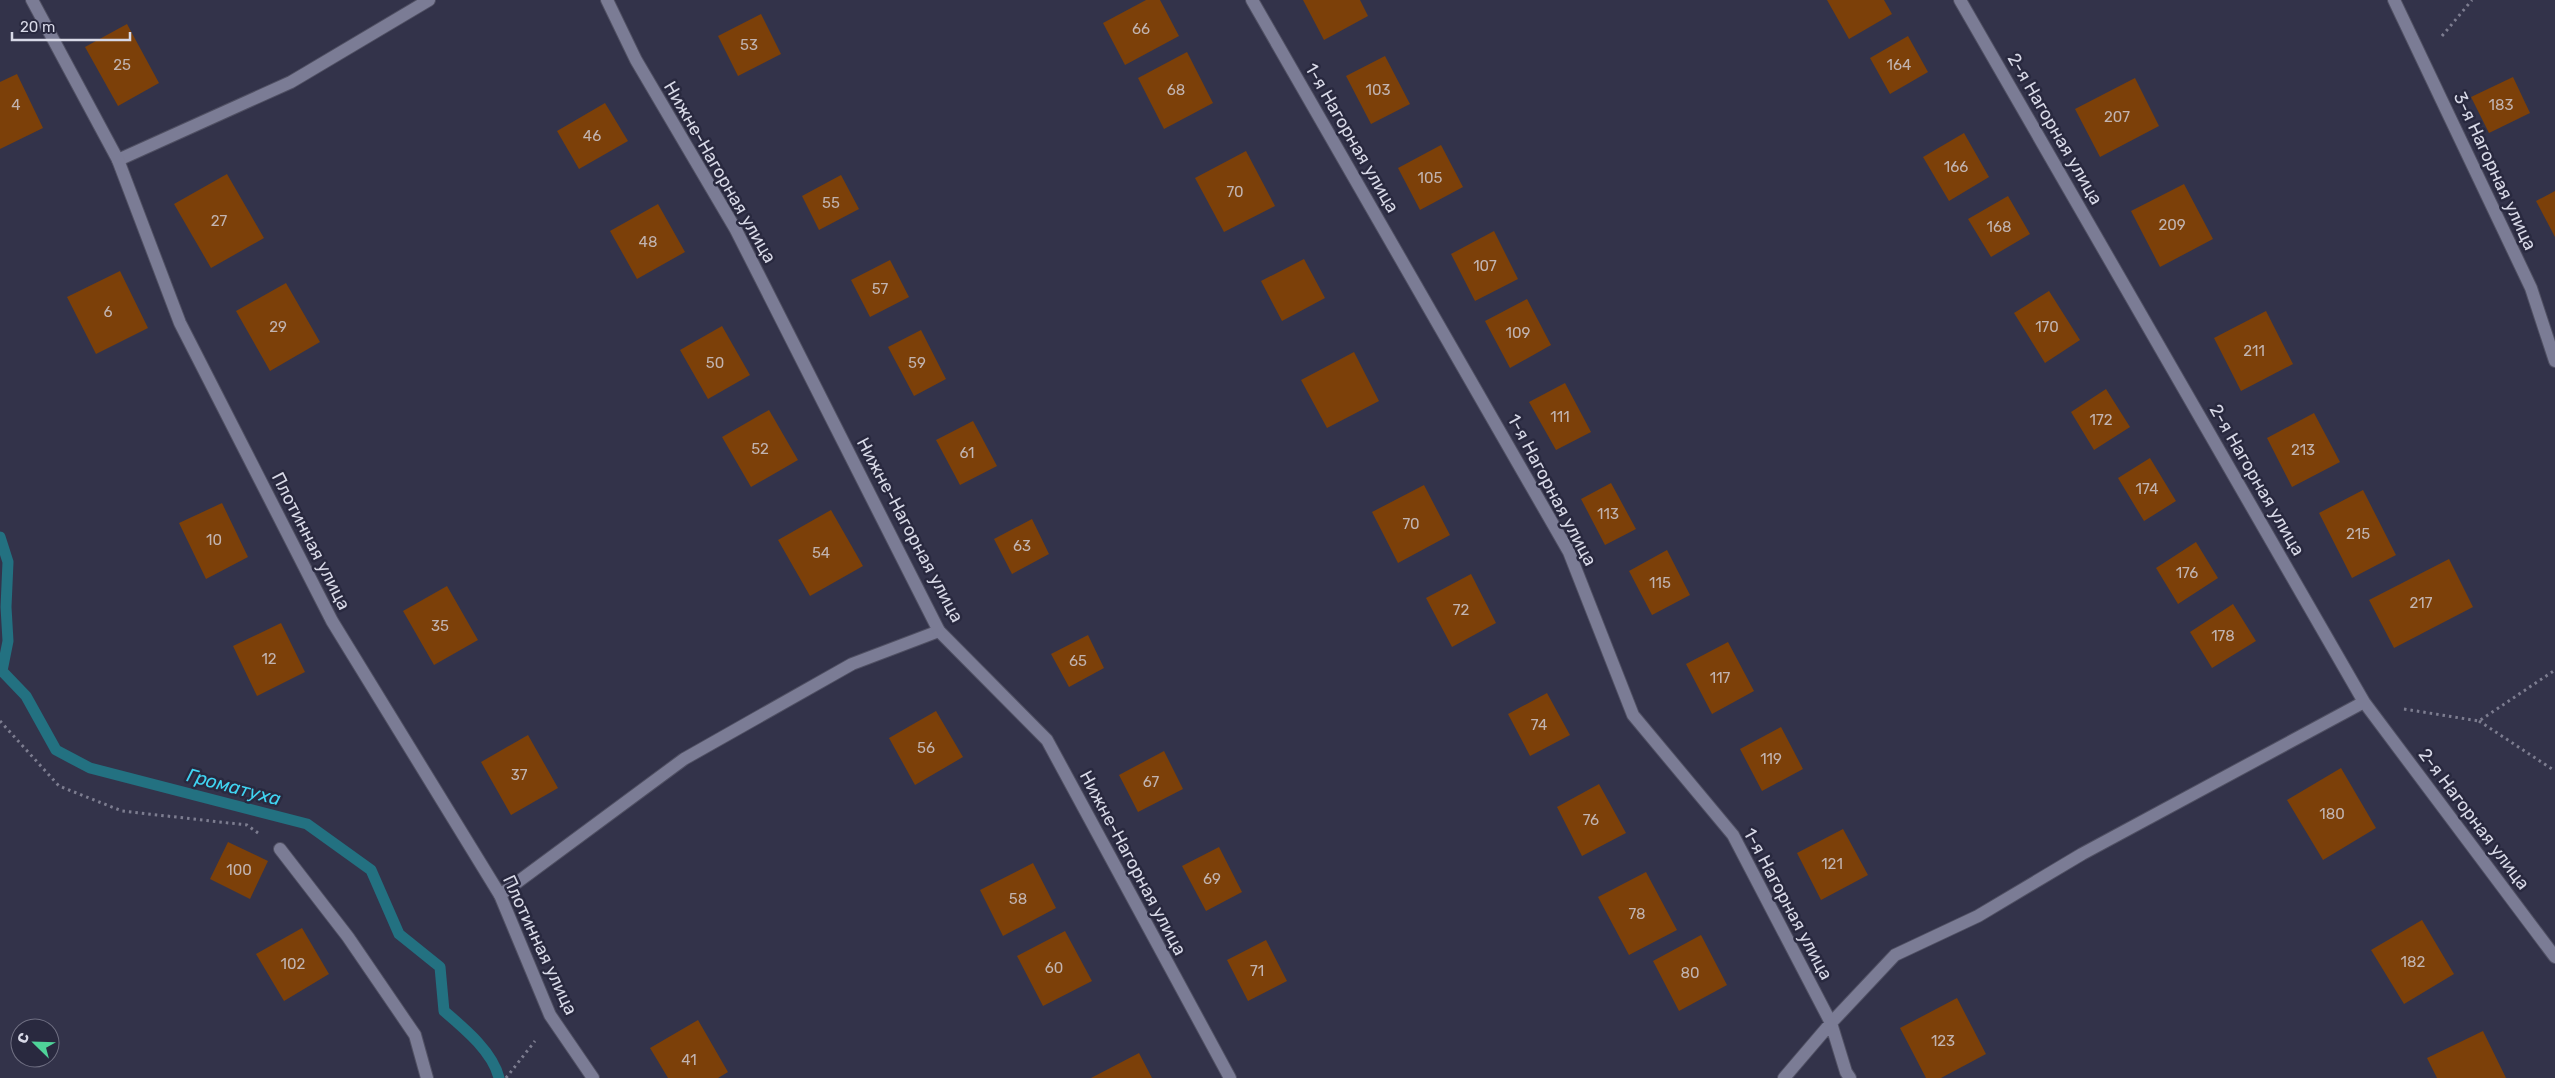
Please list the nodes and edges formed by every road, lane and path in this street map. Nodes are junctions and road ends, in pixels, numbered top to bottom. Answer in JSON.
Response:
{"nodes":[{"id":1,"x":32,"y":0,"type":"edge"},
{"id":2,"x":429,"y":0,"type":"edge"},
{"id":3,"x":607,"y":0,"type":"edge"},
{"id":4,"x":1252,"y":0,"type":"edge"},
{"id":5,"x":1960,"y":0,"type":"edge"},
{"id":6,"x":2394,"y":0,"type":"edge"},
{"id":7,"x":2472,"y":0,"type":"edge"},
{"id":8,"x":2422,"y":60,"type":"junction"},
{"id":9,"x":118,"y":160,"type":"junction"},
{"id":10,"x":2555,"y":361,"type":"edge"},
{"id":11,"x":939,"y":631,"type":"junction"},
{"id":12,"x":2555,"y":670,"type":"edge"},
{"id":13,"x":2364,"y":702,"type":"junction"},
{"id":14,"x":0,"y":721,"type":"edge"},
{"id":15,"x":2479,"y":721,"type":"junction"},
{"id":16,"x":2555,"y":771,"type":"edge"},
{"id":17,"x":280,"y":849,"type":"joint"},
{"id":18,"x":500,"y":895,"type":"junction"},
{"id":19,"x":2555,"y":957,"type":"edge"},
{"id":20,"x":1831,"y":1023,"type":"junction"},
{"id":21,"x":530,"y":1049,"type":"dead end"},
{"id":22,"x":427,"y":1078,"type":"edge"},
{"id":23,"x":506,"y":1078,"type":"edge"},
{"id":24,"x":593,"y":1078,"type":"edge"},
{"id":25,"x":1230,"y":1078,"type":"edge"},
{"id":26,"x":1784,"y":1078,"type":"edge"},
{"id":27,"x":1850,"y":1078,"type":"edge"}],
"edges":[{"from":1,"to":9,"type":"street","name":"Плотинная улица"},
{"from":2,"to":9,"type":"street"},
{"from":3,"to":11,"type":"street","name":"Нижне-Нагорная улица"},
{"from":4,"to":20,"type":"street","name":"1-я Нагорная улица"},
{"from":5,"to":13,"type":"street","name":"2-я Нагорная улица"},
{"from":6,"to":8,"type":"street","name":"3-я Нагорная улица"},
{"from":7,"to":8,"type":"path"},
{"from":8,"to":10,"type":"street","name":"3-я Нагорная улица"},
{"from":9,"to":18,"type":"street","name":"Плотинная улица"},
{"from":11,"to":18,"type":"street"},
{"from":11,"to":25,"type":"street","name":"Нижне-Нагорная улица"},
{"from":12,"to":15,"type":"path"},
{"from":13,"to":15,"type":"path"},
{"from":13,"to":19,"type":"street","name":"2-я Нагорная улица"},
{"from":13,"to":20,"type":"street"},
{"from":14,"to":17,"type":"path"},
{"from":15,"to":16,"type":"path"},
{"from":17,"to":22,"type":"street"},
{"from":18,"to":24,"type":"street","name":"Плотинная улица"},
{"from":20,"to":26,"type":"street"},
{"from":20,"to":27,"type":"street","name":"1-я Нагорная улица"},
{"from":21,"to":23,"type":"path"}]}
